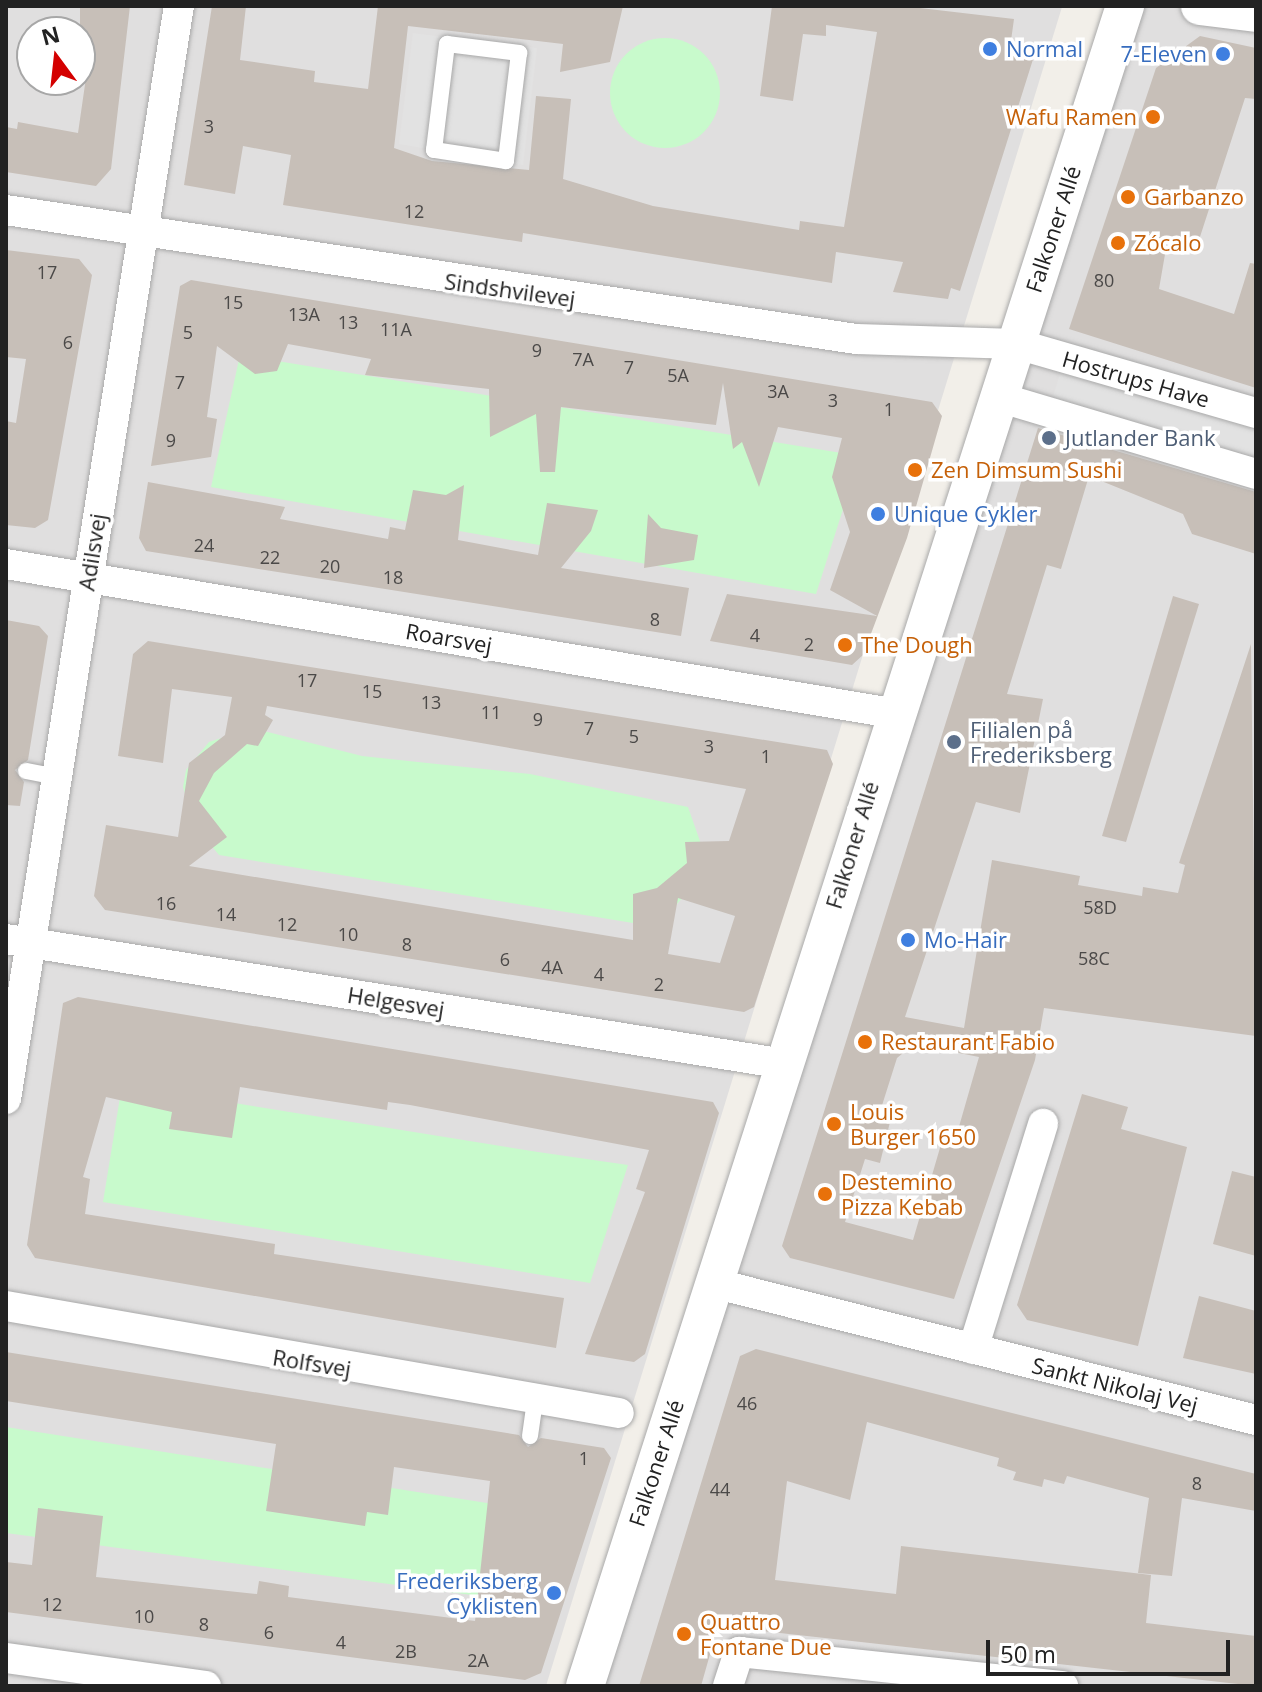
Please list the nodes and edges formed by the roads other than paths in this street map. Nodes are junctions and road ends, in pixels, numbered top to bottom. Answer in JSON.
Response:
{"nodes":[{"id":1,"x":179,"y":6,"type":"edge"},
{"id":2,"x":1125,"y":6,"type":"edge"},
{"id":3,"x":1200,"y":6,"type":"edge"},
{"id":4,"x":1256,"y":13,"type":"edge"},
{"id":5,"x":519,"y":53,"type":"joint"},
{"id":6,"x":6,"y":210,"type":"edge"},
{"id":7,"x":145,"y":232,"type":"junction"},
{"id":8,"x":1017,"y":344,"type":"junction"},
{"id":9,"x":998,"y":397,"type":"junction"},
{"id":10,"x":1256,"y":413,"type":"edge"},
{"id":11,"x":1256,"y":474,"type":"edge"},
{"id":12,"x":6,"y":564,"type":"edge"},
{"id":13,"x":88,"y":578,"type":"junction"},
{"id":14,"x":892,"y":713,"type":"junction"},
{"id":15,"x":26,"y":771,"type":"dead end"},
{"id":16,"x":57,"y":777,"type":"junction"},
{"id":17,"x":19,"y":941,"type":"edge"},
{"id":18,"x":785,"y":1064,"type":"junction"},
{"id":19,"x":6,"y":1099,"type":"edge"},
{"id":20,"x":1043,"y":1124,"type":"dead end"},
{"id":21,"x":713,"y":1283,"type":"junction"},
{"id":22,"x":6,"y":1306,"type":"edge"},
{"id":23,"x":973,"y":1349,"type":"junction"},
{"id":24,"x":535,"y":1401,"type":"junction"},
{"id":25,"x":619,"y":1413,"type":"dead end"},
{"id":26,"x":1256,"y":1420,"type":"edge"},
{"id":27,"x":530,"y":1436,"type":"dead end"},
{"id":28,"x":6,"y":1658,"type":"edge"},
{"id":29,"x":206,"y":1686,"type":"edge"},
{"id":30,"x":585,"y":1686,"type":"edge"},
{"id":31,"x":728,"y":1686,"type":"edge"},
{"id":32,"x":1063,"y":1686,"type":"edge"}],
"edges":[{"from":1,"to":7,"type":"street","name":"Adilsvej"},
{"from":2,"to":8,"type":"street","name":"Falkoner Allé"},
{"from":3,"to":4,"type":"street"},
{"from":5,"to":5,"type":"lane"},
{"from":6,"to":7,"type":"street","name":"Sindshvilevej"},
{"from":7,"to":8,"type":"street","name":"Sindshvilevej"},
{"from":7,"to":13,"type":"street","name":"Adilsvej"},
{"from":8,"to":9,"type":"street","name":"Falkoner Allé"},
{"from":8,"to":10,"type":"street","name":"Hostrups Have"},
{"from":9,"to":11,"type":"street"},
{"from":9,"to":14,"type":"street","name":"Falkoner Allé"},
{"from":12,"to":13,"type":"street","name":"Roarsvej"},
{"from":13,"to":14,"type":"street","name":"Roarsvej"},
{"from":13,"to":16,"type":"street","name":"Adilsvej"},
{"from":14,"to":18,"type":"street","name":"Falkoner Allé"},
{"from":15,"to":16,"type":"lane"},
{"from":16,"to":17,"type":"street","name":"Adilsvej"},
{"from":17,"to":18,"type":"street","name":"Helgesvej"},
{"from":17,"to":19,"type":"street","name":"Adilsvej"},
{"from":18,"to":21,"type":"street","name":"Falkoner Allé"},
{"from":20,"to":23,"type":"street"},
{"from":21,"to":23,"type":"street","name":"Sankt Nikolaj Vej"},
{"from":21,"to":30,"type":"street","name":"Falkoner Allé"},
{"from":22,"to":24,"type":"street","name":"Rolfsvej"},
{"from":23,"to":26,"type":"street","name":"Sankt Nikolaj Vej"},
{"from":24,"to":25,"type":"street","name":"Rolfsvej"},
{"from":24,"to":27,"type":"lane"},
{"from":28,"to":29,"type":"street"},
{"from":31,"to":32,"type":"street"}]}
